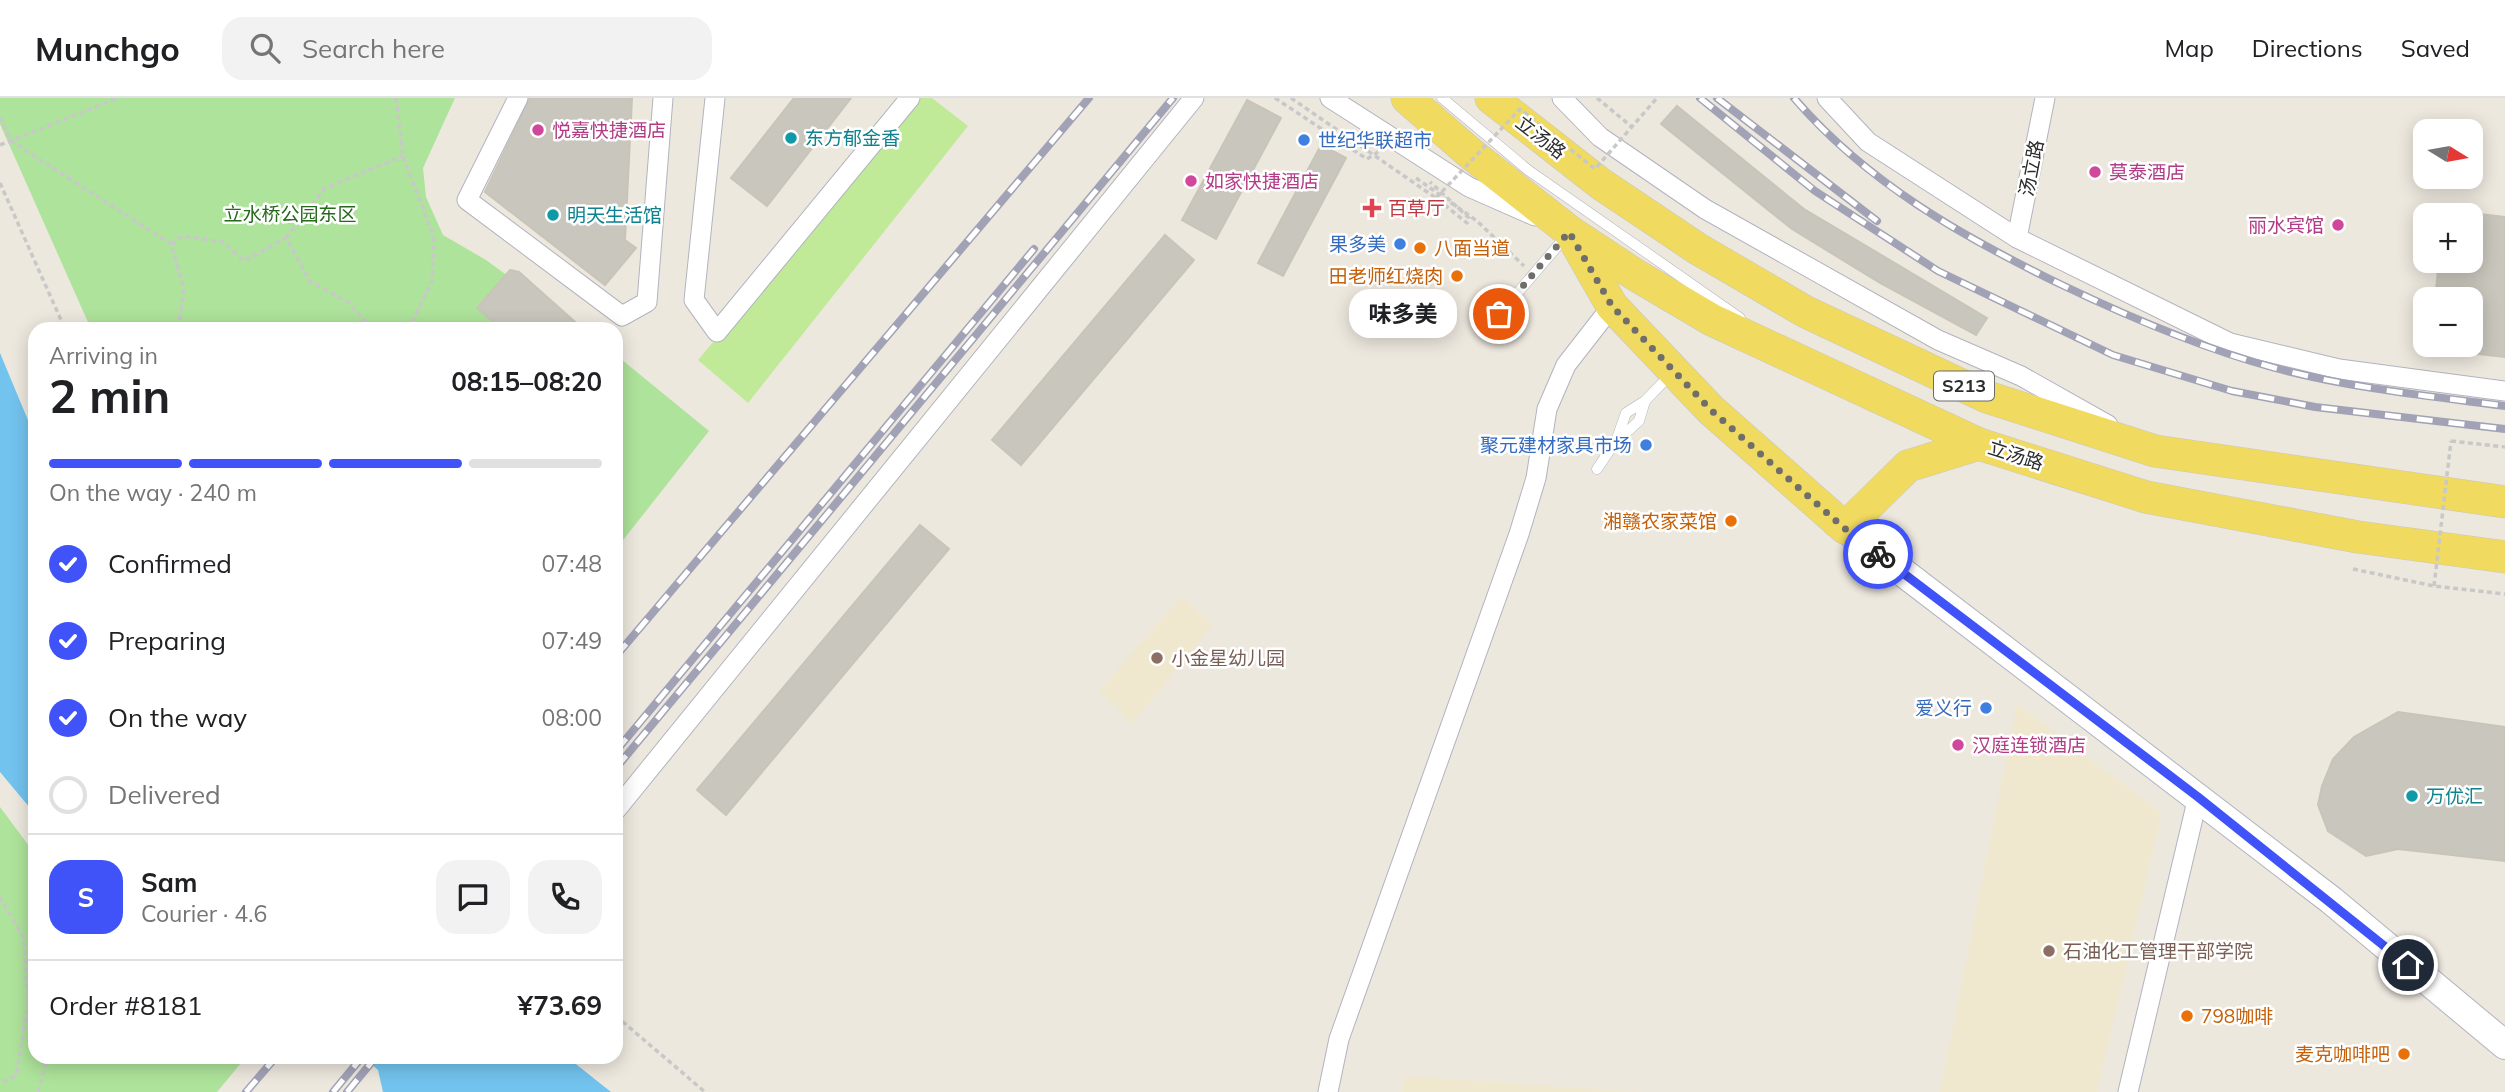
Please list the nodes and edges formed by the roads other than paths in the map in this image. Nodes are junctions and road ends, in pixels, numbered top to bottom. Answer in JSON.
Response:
{"nodes":[{"id":1,"x":518,"y":98,"type":"edge"},
{"id":2,"x":663,"y":98,"type":"edge"},
{"id":3,"x":715,"y":98,"type":"edge"},
{"id":4,"x":910,"y":98,"type":"edge"},
{"id":5,"x":1194,"y":98,"type":"edge"},
{"id":6,"x":1330,"y":98,"type":"edge"},
{"id":7,"x":1407,"y":98,"type":"edge"},
{"id":8,"x":1442,"y":98,"type":"edge"},
{"id":9,"x":1491,"y":98,"type":"edge"},
{"id":10,"x":1562,"y":98,"type":"edge"},
{"id":11,"x":1827,"y":98,"type":"edge"},
{"id":12,"x":2045,"y":98,"type":"edge"},
{"id":13,"x":1569,"y":232,"type":"junction"},
{"id":14,"x":2017,"y":238,"type":"junction"},
{"id":15,"x":1612,"y":306,"type":"junction"},
{"id":16,"x":1485,"y":331,"type":"dead end"},
{"id":17,"x":1789,"y":354,"type":"junction"},
{"id":18,"x":1674,"y":371,"type":"junction"},
{"id":19,"x":2505,"y":391,"type":"edge"},
{"id":20,"x":1979,"y":444,"type":"junction"},
{"id":21,"x":2155,"y":451,"type":"junction"},
{"id":22,"x":1597,"y":470,"type":"dead end"},
{"id":23,"x":2505,"y":502,"type":"edge"},
{"id":24,"x":1844,"y":528,"type":"junction"},
{"id":25,"x":2505,"y":557,"type":"edge"},
{"id":26,"x":2198,"y":797,"type":"junction"},
{"id":27,"x":623,"y":801,"type":"edge"},
{"id":28,"x":2505,"y":1045,"type":"edge"},
{"id":29,"x":1328,"y":1092,"type":"edge"},
{"id":30,"x":2129,"y":1092,"type":"edge"}],
"edges":[{"from":1,"to":2,"type":"street"},
{"from":3,"to":4,"type":"street"},
{"from":5,"to":27,"type":"street"},
{"from":6,"to":13,"type":"street","name":"立汤路","number":"S213"},
{"from":7,"to":13,"type":"main road","name":"立汤路","number":"S213"},
{"from":8,"to":17,"type":"lane"},
{"from":9,"to":21,"type":"main road","name":"立汤路","number":"S213"},
{"from":10,"to":21,"type":"street","name":"立汤路","number":"S213"},
{"from":11,"to":14,"type":"street"},
{"from":12,"to":14,"type":"street","name":"汤立路"},
{"from":13,"to":15,"type":"main road"},
{"from":13,"to":16,"type":"lane"},
{"from":13,"to":17,"type":"main road","name":"立汤路","number":"S213"},
{"from":14,"to":19,"type":"street"},
{"from":15,"to":18,"type":"main road"},
{"from":15,"to":29,"type":"street"},
{"from":17,"to":20,"type":"main road","name":"立汤路","number":"S213"},
{"from":18,"to":22,"type":"lane"},
{"from":18,"to":24,"type":"main road"},
{"from":20,"to":24,"type":"main road"},
{"from":20,"to":25,"type":"main road","name":"立汤路","number":"S213"},
{"from":21,"to":23,"type":"main road","name":"立汤路","number":"S213"},
{"from":24,"to":26,"type":"street"},
{"from":26,"to":28,"type":"street"},
{"from":26,"to":30,"type":"street"}]}
